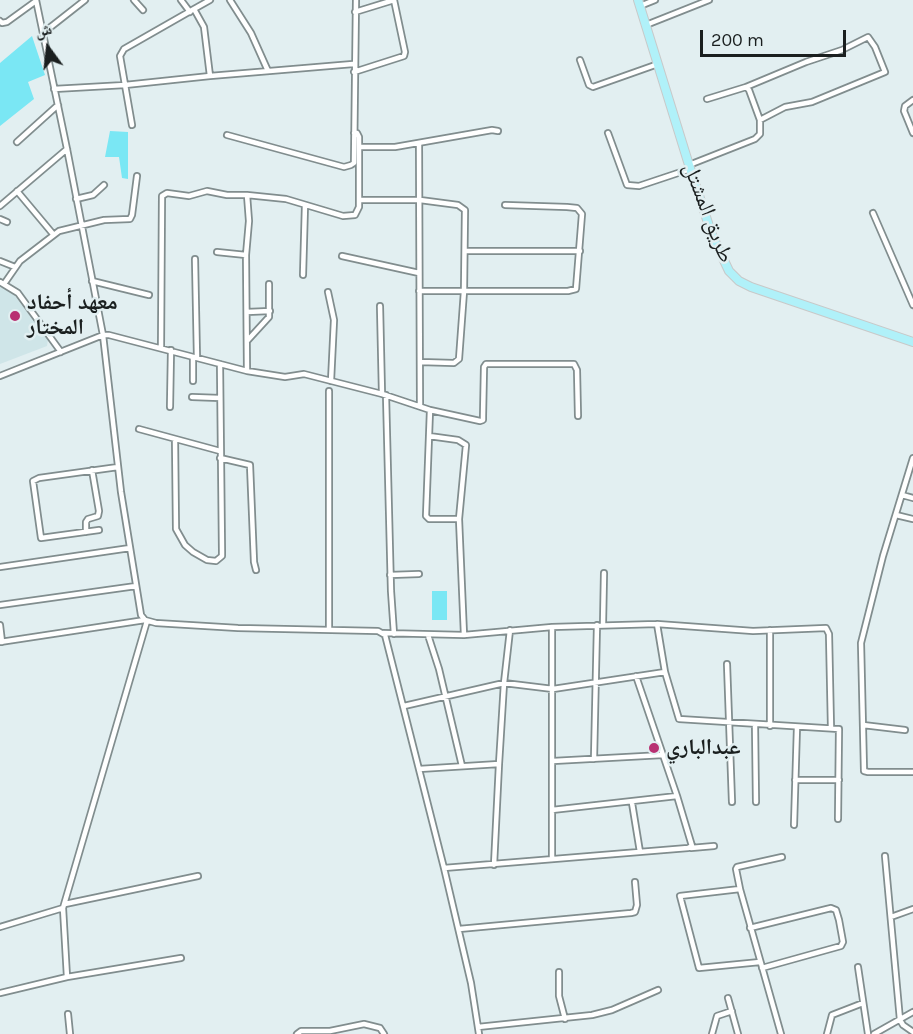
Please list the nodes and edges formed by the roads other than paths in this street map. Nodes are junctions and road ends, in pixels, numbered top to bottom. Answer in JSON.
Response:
{"nodes":[{"id":1,"x":85,"y":0,"type":"edge"},
{"id":2,"x":134,"y":0,"type":"edge"},
{"id":3,"x":181,"y":0,"type":"edge"},
{"id":4,"x":210,"y":0,"type":"edge"},
{"id":5,"x":230,"y":0,"type":"edge"},
{"id":6,"x":356,"y":0,"type":"edge"},
{"id":7,"x":655,"y":0,"type":"edge"},
{"id":8,"x":709,"y":0,"type":"edge"},
{"id":9,"x":36,"y":1,"type":"edge"},
{"id":10,"x":697,"y":2,"type":"edge"},
{"id":11,"x":639,"y":3,"type":"edge"},
{"id":12,"x":143,"y":10,"type":"dead end"},
{"id":13,"x":192,"y":10,"type":"junction"},
{"id":14,"x":355,"y":12,"type":"junction"},
{"id":15,"x":0,"y":21,"type":"edge"},
{"id":16,"x":646,"y":25,"type":"junction"},
{"id":17,"x":43,"y":33,"type":"junction"},
{"id":18,"x":580,"y":60,"type":"dead end"},
{"id":19,"x":353,"y":64,"type":"junction"},
{"id":20,"x":658,"y":64,"type":"junction"},
{"id":21,"x":268,"y":71,"type":"junction"},
{"id":22,"x":354,"y":72,"type":"junction"},
{"id":23,"x":210,"y":76,"type":"junction"},
{"id":24,"x":125,"y":85,"type":"junction"},
{"id":25,"x":746,"y":87,"type":"junction"},
{"id":26,"x":54,"y":89,"type":"junction"},
{"id":27,"x":707,"y":99,"type":"dead end"},
{"id":28,"x":913,"y":100,"type":"edge"},
{"id":29,"x":58,"y":105,"type":"junction"},
{"id":30,"x":760,"y":120,"type":"junction"},
{"id":31,"x":132,"y":124,"type":"dead end"},
{"id":32,"x":498,"y":131,"type":"dead end"},
{"id":33,"x":354,"y":133,"type":"junction"},
{"id":34,"x":608,"y":133,"type":"dead end"},
{"id":35,"x":913,"y":133,"type":"edge"},
{"id":36,"x":227,"y":135,"type":"dead end"},
{"id":37,"x":17,"y":142,"type":"dead end"},
{"id":38,"x":419,"y":143,"type":"junction"},
{"id":39,"x":359,"y":147,"type":"junction"},
{"id":40,"x":67,"y":149,"type":"junction"},
{"id":41,"x":689,"y":167,"type":"junction"},
{"id":42,"x":137,"y":176,"type":"dead end"},
{"id":43,"x":104,"y":185,"type":"dead end"},
{"id":44,"x":17,"y":191,"type":"junction"},
{"id":45,"x":247,"y":195,"type":"junction"},
{"id":46,"x":76,"y":199,"type":"junction"},
{"id":47,"x":359,"y":200,"type":"junction"},
{"id":48,"x":420,"y":200,"type":"junction"},
{"id":49,"x":305,"y":205,"type":"junction"},
{"id":50,"x":505,"y":205,"type":"dead end"},
{"id":51,"x":0,"y":206,"type":"edge"},
{"id":52,"x":873,"y":213,"type":"dead end"},
{"id":53,"x":0,"y":219,"type":"edge"},
{"id":54,"x":7,"y":222,"type":"dead end"},
{"id":55,"x":81,"y":224,"type":"junction"},
{"id":56,"x":53,"y":234,"type":"junction"},
{"id":57,"x":465,"y":251,"type":"junction"},
{"id":58,"x":580,"y":251,"type":"junction"},
{"id":59,"x":217,"y":252,"type":"dead end"},
{"id":60,"x":246,"y":255,"type":"junction"},
{"id":61,"x":342,"y":256,"type":"dead end"},
{"id":62,"x":195,"y":259,"type":"dead end"},
{"id":63,"x":0,"y":261,"type":"edge"},
{"id":64,"x":15,"y":267,"type":"junction"},
{"id":65,"x":419,"y":273,"type":"junction"},
{"id":66,"x":303,"y":275,"type":"dead end"},
{"id":67,"x":92,"y":281,"type":"junction"},
{"id":68,"x":2,"y":283,"type":"edge"},
{"id":69,"x":269,"y":284,"type":"dead end"},
{"id":70,"x":419,"y":291,"type":"junction"},
{"id":71,"x":464,"y":291,"type":"junction"},
{"id":72,"x":328,"y":292,"type":"dead end"},
{"id":73,"x":149,"y":295,"type":"dead end"},
{"id":74,"x":913,"y":305,"type":"edge"},
{"id":75,"x":380,"y":306,"type":"dead end"},
{"id":76,"x":247,"y":312,"type":"junction"},
{"id":77,"x":270,"y":312,"type":"junction"},
{"id":78,"x":103,"y":335,"type":"junction"},
{"id":79,"x":247,"y":341,"type":"junction"},
{"id":80,"x":913,"y":342,"type":"edge"},
{"id":81,"x":161,"y":348,"type":"junction"},
{"id":82,"x":171,"y":350,"type":"junction"},
{"id":83,"x":61,"y":352,"type":"junction"},
{"id":84,"x":195,"y":357,"type":"junction"},
{"id":85,"x":420,"y":362,"type":"junction"},
{"id":86,"x":220,"y":364,"type":"junction"},
{"id":87,"x":247,"y":370,"type":"junction"},
{"id":88,"x":0,"y":376,"type":"edge"},
{"id":89,"x":193,"y":381,"type":"dead end"},
{"id":90,"x":331,"y":381,"type":"junction"},
{"id":91,"x":329,"y":391,"type":"dead end"},
{"id":92,"x":384,"y":395,"type":"junction"},
{"id":93,"x":192,"y":397,"type":"dead end"},
{"id":94,"x":220,"y":398,"type":"junction"},
{"id":95,"x":420,"y":405,"type":"junction"},
{"id":96,"x":170,"y":407,"type":"dead end"},
{"id":97,"x":430,"y":410,"type":"junction"},
{"id":98,"x":578,"y":416,"type":"dead end"},
{"id":99,"x":139,"y":429,"type":"dead end"},
{"id":100,"x":429,"y":436,"type":"junction"},
{"id":101,"x":175,"y":439,"type":"junction"},
{"id":102,"x":220,"y":451,"type":"junction"},
{"id":103,"x":220,"y":458,"type":"junction"},
{"id":104,"x":913,"y":458,"type":"edge"},
{"id":105,"x":118,"y":467,"type":"junction"},
{"id":106,"x":92,"y":470,"type":"junction"},
{"id":107,"x":902,"y":495,"type":"junction"},
{"id":108,"x":913,"y":498,"type":"edge"},
{"id":109,"x":896,"y":515,"type":"junction"},
{"id":110,"x":459,"y":519,"type":"junction"},
{"id":111,"x":913,"y":519,"type":"edge"},
{"id":112,"x":99,"y":530,"type":"dead end"},
{"id":113,"x":86,"y":532,"type":"junction"},
{"id":114,"x":130,"y":548,"type":"junction"},
{"id":115,"x":0,"y":567,"type":"edge"},
{"id":116,"x":256,"y":570,"type":"dead end"},
{"id":117,"x":604,"y":573,"type":"dead end"},
{"id":118,"x":419,"y":574,"type":"dead end"},
{"id":119,"x":390,"y":575,"type":"junction"},
{"id":120,"x":136,"y":586,"type":"junction"},
{"id":121,"x":0,"y":605,"type":"edge"},
{"id":122,"x":146,"y":621,"type":"junction"},
{"id":123,"x":657,"y":624,"type":"junction"},
{"id":124,"x":0,"y":625,"type":"edge"},
{"id":125,"x":600,"y":625,"type":"junction"},
{"id":126,"x":552,"y":627,"type":"junction"},
{"id":127,"x":329,"y":629,"type":"junction"},
{"id":128,"x":510,"y":630,"type":"junction"},
{"id":129,"x":770,"y":630,"type":"junction"},
{"id":130,"x":383,"y":633,"type":"junction"},
{"id":131,"x":394,"y":634,"type":"junction"},
{"id":132,"x":428,"y":635,"type":"junction"},
{"id":133,"x":464,"y":635,"type":"junction"},
{"id":134,"x":1,"y":642,"type":"edge"},
{"id":135,"x":727,"y":664,"type":"dead end"},
{"id":136,"x":665,"y":672,"type":"junction"},
{"id":137,"x":636,"y":676,"type":"junction"},
{"id":138,"x":595,"y":681,"type":"junction"},
{"id":139,"x":504,"y":683,"type":"junction"},
{"id":140,"x":553,"y":689,"type":"junction"},
{"id":141,"x":446,"y":698,"type":"junction"},
{"id":142,"x":404,"y":706,"type":"junction"},
{"id":143,"x":730,"y":723,"type":"junction"},
{"id":144,"x":755,"y":725,"type":"junction"},
{"id":145,"x":863,"y":725,"type":"junction"},
{"id":146,"x":770,"y":726,"type":"junction"},
{"id":147,"x":797,"y":727,"type":"junction"},
{"id":148,"x":831,"y":728,"type":"junction"},
{"id":149,"x":904,"y":730,"type":"dead end"},
{"id":150,"x":663,"y":755,"type":"junction"},
{"id":151,"x":594,"y":759,"type":"junction"},
{"id":152,"x":553,"y":761,"type":"junction"},
{"id":153,"x":499,"y":764,"type":"junction"},
{"id":154,"x":462,"y":766,"type":"junction"},
{"id":155,"x":419,"y":769,"type":"junction"},
{"id":156,"x":913,"y":772,"type":"edge"},
{"id":157,"x":795,"y":780,"type":"junction"},
{"id":158,"x":839,"y":780,"type":"junction"},
{"id":159,"x":677,"y":796,"type":"junction"},
{"id":160,"x":732,"y":802,"type":"dead end"},
{"id":161,"x":756,"y":802,"type":"dead end"},
{"id":162,"x":632,"y":803,"type":"junction"},
{"id":163,"x":552,"y":810,"type":"junction"},
{"id":164,"x":838,"y":819,"type":"dead end"},
{"id":165,"x":794,"y":825,"type":"dead end"},
{"id":166,"x":714,"y":846,"type":"dead end"},
{"id":167,"x":688,"y":848,"type":"junction"},
{"id":168,"x":640,"y":852,"type":"junction"},
{"id":169,"x":885,"y":856,"type":"dead end"},
{"id":170,"x":782,"y":857,"type":"dead end"},
{"id":171,"x":552,"y":859,"type":"junction"},
{"id":172,"x":494,"y":865,"type":"junction"},
{"id":173,"x":444,"y":868,"type":"junction"},
{"id":174,"x":198,"y":876,"type":"dead end"},
{"id":175,"x":635,"y":882,"type":"dead end"},
{"id":176,"x":740,"y":888,"type":"junction"},
{"id":177,"x":64,"y":906,"type":"junction"},
{"id":178,"x":913,"y":909,"type":"edge"},
{"id":179,"x":891,"y":917,"type":"junction"},
{"id":180,"x":0,"y":927,"type":"edge"},
{"id":181,"x":750,"y":928,"type":"junction"},
{"id":182,"x":459,"y":929,"type":"junction"},
{"id":183,"x":181,"y":958,"type":"dead end"},
{"id":184,"x":761,"y":965,"type":"junction"},
{"id":185,"x":858,"y":967,"type":"dead end"},
{"id":186,"x":559,"y":972,"type":"dead end"},
{"id":187,"x":67,"y":977,"type":"junction"},
{"id":188,"x":658,"y":990,"type":"dead end"},
{"id":189,"x":0,"y":993,"type":"edge"},
{"id":190,"x":729,"y":998,"type":"dead end"},
{"id":191,"x":862,"y":1003,"type":"junction"},
{"id":192,"x":732,"y":1011,"type":"junction"},
{"id":193,"x":913,"y":1012,"type":"edge"},
{"id":194,"x":68,"y":1014,"type":"dead end"},
{"id":195,"x":565,"y":1019,"type":"junction"},
{"id":196,"x":900,"y":1020,"type":"junction"},
{"id":197,"x":478,"y":1027,"type":"junction"},
{"id":198,"x":913,"y":1032,"type":"edge"},
{"id":199,"x":70,"y":1034,"type":"edge"},
{"id":200,"x":297,"y":1034,"type":"edge"},
{"id":201,"x":384,"y":1034,"type":"edge"},
{"id":202,"x":479,"y":1034,"type":"edge"},
{"id":203,"x":712,"y":1034,"type":"edge"},
{"id":204,"x":738,"y":1034,"type":"edge"},
{"id":205,"x":781,"y":1034,"type":"edge"},
{"id":206,"x":827,"y":1034,"type":"edge"},
{"id":207,"x":868,"y":1034,"type":"edge"},
{"id":208,"x":874,"y":1034,"type":"edge"}],
"edges":[{"from":1,"to":17,"type":"street"},
{"from":2,"to":12,"type":"street"},
{"from":3,"to":13,"type":"street"},
{"from":4,"to":13,"type":"street"},
{"from":5,"to":21,"type":"street"},
{"from":6,"to":14,"type":"street"},
{"from":7,"to":11,"type":"street"},
{"from":8,"to":10,"type":"street"},
{"from":9,"to":15,"type":"street"},
{"from":9,"to":17,"type":"street"},
{"from":10,"to":16,"type":"street"},
{"from":11,"to":16,"type":"main road","name":"طريق المشتل"},
{"from":13,"to":23,"type":"street"},
{"from":13,"to":24,"type":"street"},
{"from":14,"to":19,"type":"street"},
{"from":14,"to":22,"type":"street"},
{"from":16,"to":20,"type":"main road","name":"طريق المشتل"},
{"from":17,"to":26,"type":"street"},
{"from":18,"to":20,"type":"street"},
{"from":19,"to":21,"type":"street"},
{"from":19,"to":22,"type":"street"},
{"from":20,"to":41,"type":"main road","name":"طريق المشتل"},
{"from":21,"to":23,"type":"street"},
{"from":22,"to":33,"type":"street"},
{"from":23,"to":24,"type":"street"},
{"from":24,"to":26,"type":"street"},
{"from":24,"to":31,"type":"street"},
{"from":25,"to":27,"type":"street"},
{"from":25,"to":30,"type":"street"},
{"from":25,"to":30,"type":"street"},
{"from":26,"to":29,"type":"street"},
{"from":28,"to":35,"type":"street"},
{"from":29,"to":37,"type":"street"},
{"from":29,"to":40,"type":"street"},
{"from":30,"to":41,"type":"street"},
{"from":32,"to":38,"type":"street"},
{"from":33,"to":36,"type":"street"},
{"from":33,"to":39,"type":"street"},
{"from":34,"to":41,"type":"street"},
{"from":38,"to":39,"type":"street"},
{"from":38,"to":48,"type":"street"},
{"from":39,"to":47,"type":"street"},
{"from":40,"to":44,"type":"street"},
{"from":40,"to":46,"type":"street"},
{"from":41,"to":80,"type":"main road","name":"طريق المشتل"},
{"from":42,"to":55,"type":"street"},
{"from":43,"to":46,"type":"street"},
{"from":44,"to":51,"type":"street"},
{"from":44,"to":56,"type":"street"},
{"from":45,"to":49,"type":"street"},
{"from":45,"to":60,"type":"street"},
{"from":45,"to":81,"type":"street"},
{"from":46,"to":55,"type":"street"},
{"from":47,"to":48,"type":"street"},
{"from":47,"to":49,"type":"street"},
{"from":48,"to":57,"type":"street"},
{"from":48,"to":65,"type":"street"},
{"from":49,"to":66,"type":"street"},
{"from":50,"to":58,"type":"street"},
{"from":52,"to":74,"type":"street"},
{"from":53,"to":54,"type":"street"},
{"from":55,"to":56,"type":"street"},
{"from":55,"to":67,"type":"street"},
{"from":56,"to":64,"type":"street"},
{"from":57,"to":58,"type":"street"},
{"from":57,"to":71,"type":"street"},
{"from":58,"to":71,"type":"street"},
{"from":59,"to":60,"type":"street"},
{"from":60,"to":76,"type":"street"},
{"from":61,"to":65,"type":"street"},
{"from":62,"to":84,"type":"street"},
{"from":63,"to":64,"type":"street"},
{"from":64,"to":68,"type":"street"},
{"from":65,"to":70,"type":"street"},
{"from":67,"to":73,"type":"street"},
{"from":67,"to":78,"type":"street"},
{"from":68,"to":83,"type":"street"},
{"from":69,"to":77,"type":"street"},
{"from":70,"to":71,"type":"street"},
{"from":70,"to":85,"type":"street"},
{"from":71,"to":85,"type":"street"},
{"from":72,"to":90,"type":"street"},
{"from":75,"to":92,"type":"street"},
{"from":76,"to":77,"type":"street"},
{"from":76,"to":79,"type":"street"},
{"from":77,"to":79,"type":"street"},
{"from":78,"to":81,"type":"street"},
{"from":78,"to":83,"type":"street"},
{"from":78,"to":105,"type":"street"},
{"from":79,"to":87,"type":"street"},
{"from":81,"to":82,"type":"street"},
{"from":82,"to":84,"type":"street"},
{"from":82,"to":96,"type":"street"},
{"from":83,"to":88,"type":"street"},
{"from":84,"to":86,"type":"street"},
{"from":84,"to":89,"type":"street"},
{"from":85,"to":95,"type":"street"},
{"from":86,"to":87,"type":"street"},
{"from":86,"to":94,"type":"street"},
{"from":87,"to":90,"type":"street"},
{"from":90,"to":92,"type":"street"},
{"from":91,"to":127,"type":"street"},
{"from":92,"to":95,"type":"street"},
{"from":92,"to":119,"type":"street"},
{"from":93,"to":94,"type":"street"},
{"from":94,"to":102,"type":"street"},
{"from":95,"to":97,"type":"street"},
{"from":97,"to":98,"type":"street"},
{"from":97,"to":100,"type":"street"},
{"from":99,"to":101,"type":"street"},
{"from":100,"to":110,"type":"street"},
{"from":100,"to":110,"type":"street"},
{"from":101,"to":102,"type":"street"},
{"from":101,"to":103,"type":"street"},
{"from":102,"to":103,"type":"street"},
{"from":103,"to":116,"type":"street"},
{"from":104,"to":107,"type":"street"},
{"from":105,"to":106,"type":"street"},
{"from":105,"to":114,"type":"street"},
{"from":106,"to":113,"type":"street"},
{"from":106,"to":113,"type":"street"},
{"from":107,"to":108,"type":"street"},
{"from":107,"to":109,"type":"street"},
{"from":109,"to":111,"type":"street"},
{"from":109,"to":145,"type":"street"},
{"from":110,"to":133,"type":"street"},
{"from":112,"to":113,"type":"street"},
{"from":114,"to":115,"type":"street"},
{"from":114,"to":120,"type":"street"},
{"from":117,"to":125,"type":"street"},
{"from":118,"to":119,"type":"street"},
{"from":119,"to":131,"type":"street"},
{"from":120,"to":121,"type":"street"},
{"from":120,"to":122,"type":"street"},
{"from":122,"to":127,"type":"street"},
{"from":122,"to":134,"type":"street"},
{"from":122,"to":177,"type":"street"},
{"from":123,"to":125,"type":"street"},
{"from":123,"to":129,"type":"street"},
{"from":123,"to":136,"type":"street"},
{"from":124,"to":134,"type":"street"},
{"from":125,"to":126,"type":"street"},
{"from":125,"to":138,"type":"street"},
{"from":126,"to":128,"type":"street"},
{"from":126,"to":140,"type":"street"},
{"from":127,"to":130,"type":"street"},
{"from":128,"to":133,"type":"street"},
{"from":128,"to":139,"type":"street"},
{"from":129,"to":146,"type":"street"},
{"from":129,"to":148,"type":"street"},
{"from":130,"to":131,"type":"street"},
{"from":130,"to":142,"type":"street"},
{"from":131,"to":132,"type":"street"},
{"from":132,"to":133,"type":"street"},
{"from":132,"to":141,"type":"street"},
{"from":135,"to":143,"type":"street"},
{"from":136,"to":137,"type":"street"},
{"from":136,"to":143,"type":"street"},
{"from":137,"to":138,"type":"street"},
{"from":137,"to":150,"type":"street"},
{"from":138,"to":140,"type":"street"},
{"from":138,"to":151,"type":"street"},
{"from":139,"to":140,"type":"street"},
{"from":139,"to":141,"type":"street"},
{"from":139,"to":153,"type":"street"},
{"from":140,"to":152,"type":"street"},
{"from":141,"to":142,"type":"street"},
{"from":141,"to":154,"type":"street"},
{"from":142,"to":155,"type":"street"},
{"from":143,"to":144,"type":"street"},
{"from":143,"to":160,"type":"street"},
{"from":144,"to":146,"type":"street"},
{"from":144,"to":161,"type":"street"},
{"from":145,"to":149,"type":"street"},
{"from":145,"to":156,"type":"street"},
{"from":146,"to":147,"type":"street"},
{"from":147,"to":148,"type":"street"},
{"from":147,"to":157,"type":"street"},
{"from":148,"to":158,"type":"street"},
{"from":150,"to":151,"type":"street"},
{"from":150,"to":159,"type":"street"},
{"from":151,"to":152,"type":"street"},
{"from":152,"to":163,"type":"street"},
{"from":153,"to":154,"type":"street"},
{"from":153,"to":172,"type":"street"},
{"from":154,"to":155,"type":"street"},
{"from":155,"to":173,"type":"street"},
{"from":157,"to":158,"type":"street"},
{"from":157,"to":165,"type":"street"},
{"from":158,"to":164,"type":"street"},
{"from":159,"to":162,"type":"street"},
{"from":159,"to":167,"type":"street"},
{"from":162,"to":163,"type":"street"},
{"from":162,"to":168,"type":"street"},
{"from":163,"to":171,"type":"street"},
{"from":166,"to":167,"type":"street"},
{"from":167,"to":168,"type":"street"},
{"from":168,"to":171,"type":"street"},
{"from":169,"to":179,"type":"street"},
{"from":170,"to":176,"type":"street"},
{"from":171,"to":172,"type":"street"},
{"from":172,"to":173,"type":"street"},
{"from":173,"to":182,"type":"street"},
{"from":174,"to":177,"type":"street"},
{"from":175,"to":182,"type":"street"},
{"from":176,"to":181,"type":"street"},
{"from":176,"to":184,"type":"street"},
{"from":177,"to":180,"type":"street"},
{"from":177,"to":187,"type":"street"},
{"from":178,"to":179,"type":"street"},
{"from":179,"to":196,"type":"street"},
{"from":181,"to":184,"type":"street"},
{"from":181,"to":184,"type":"street"},
{"from":182,"to":197,"type":"street"},
{"from":183,"to":187,"type":"street"},
{"from":184,"to":205,"type":"street"},
{"from":185,"to":191,"type":"street"},
{"from":186,"to":195,"type":"street"},
{"from":187,"to":189,"type":"street"},
{"from":188,"to":195,"type":"street"},
{"from":190,"to":192,"type":"street"},
{"from":191,"to":206,"type":"street"},
{"from":191,"to":207,"type":"street"},
{"from":192,"to":203,"type":"street"},
{"from":192,"to":204,"type":"street"},
{"from":193,"to":196,"type":"street"},
{"from":194,"to":199,"type":"street"},
{"from":195,"to":197,"type":"street"},
{"from":196,"to":198,"type":"street"},
{"from":196,"to":208,"type":"street"},
{"from":197,"to":202,"type":"street"},
{"from":200,"to":201,"type":"street"}]}
